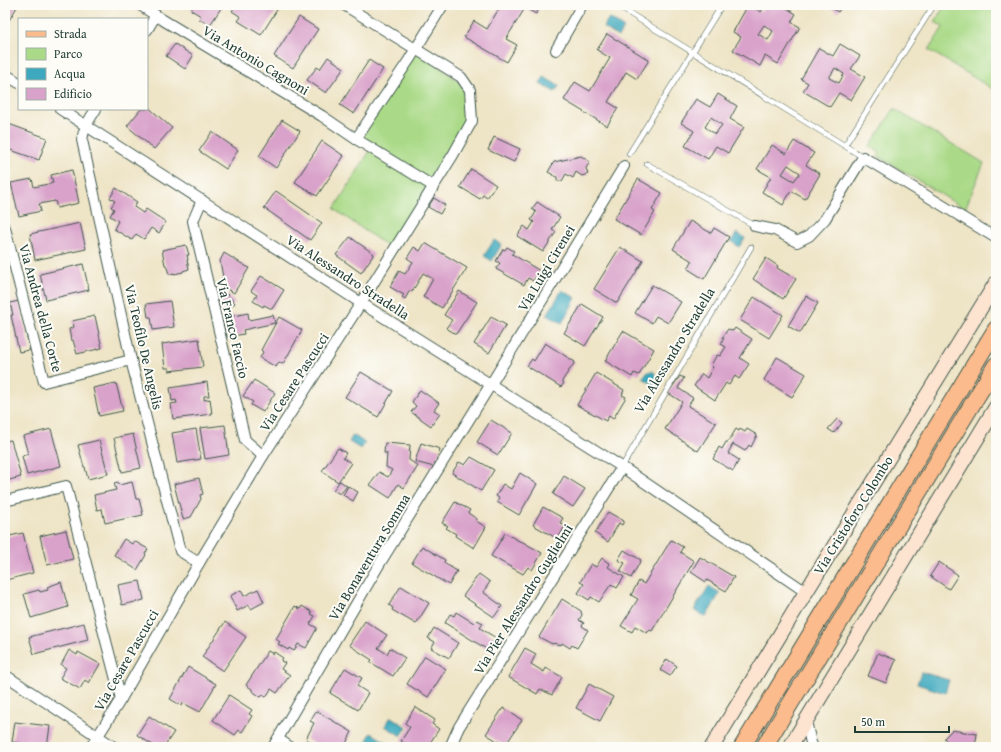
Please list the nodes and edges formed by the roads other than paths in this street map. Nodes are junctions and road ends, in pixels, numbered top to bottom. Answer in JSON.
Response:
{"nodes":[{"id":1,"x":140,"y":5,"type":"edge"},
{"id":2,"x":344,"y":5,"type":"edge"},
{"id":3,"x":443,"y":5,"type":"edge"},
{"id":4,"x":582,"y":5,"type":"edge"},
{"id":5,"x":616,"y":5,"type":"edge"},
{"id":6,"x":722,"y":5,"type":"edge"},
{"id":7,"x":934,"y":5,"type":"edge"},
{"id":8,"x":156,"y":16,"type":"junction"},
{"id":9,"x":148,"y":28,"type":"edge"},
{"id":10,"x":416,"y":49,"type":"junction"},
{"id":11,"x":556,"y":50,"type":"dead end"},
{"id":12,"x":693,"y":53,"type":"junction"},
{"id":13,"x":5,"y":74,"type":"edge"},
{"id":14,"x":18,"y":82,"type":"edge"},
{"id":15,"x":62,"y":110,"type":"edge"},
{"id":16,"x":95,"y":110,"type":"edge"},
{"id":17,"x":86,"y":126,"type":"junction"},
{"id":18,"x":356,"y":139,"type":"junction"},
{"id":19,"x":845,"y":145,"type":"junction"},
{"id":20,"x":629,"y":154,"type":"dead end"},
{"id":21,"x":863,"y":157,"type":"junction"},
{"id":22,"x":647,"y":164,"type":"dead end"},
{"id":23,"x":624,"y":166,"type":"dead end"},
{"id":24,"x":433,"y":186,"type":"junction"},
{"id":25,"x":202,"y":200,"type":"junction"},
{"id":26,"x":755,"y":226,"type":"joint"},
{"id":27,"x":5,"y":228,"type":"edge"},
{"id":28,"x":996,"y":238,"type":"edge"},
{"id":29,"x":751,"y":247,"type":"dead end"},
{"id":30,"x":10,"y":266,"type":"edge"},
{"id":31,"x":996,"y":283,"type":"edge"},
{"id":32,"x":361,"y":303,"type":"junction"},
{"id":33,"x":996,"y":329,"type":"edge"},
{"id":34,"x":132,"y":360,"type":"junction"},
{"id":35,"x":996,"y":365,"type":"edge"},
{"id":36,"x":492,"y":384,"type":"junction"},
{"id":37,"x":996,"y":407,"type":"edge"},
{"id":38,"x":263,"y":456,"type":"junction"},
{"id":39,"x":622,"y":467,"type":"junction"},
{"id":40,"x":5,"y":501,"type":"edge"},
{"id":41,"x":199,"y":563,"type":"junction"},
{"id":42,"x":806,"y":592,"type":"junction"},
{"id":43,"x":5,"y":675,"type":"edge"},
{"id":44,"x":120,"y":699,"type":"junction"},
{"id":45,"x":806,"y":721,"type":"junction"},
{"id":46,"x":97,"y":736,"type":"junction"},
{"id":47,"x":275,"y":743,"type":"edge"},
{"id":48,"x":91,"y":747,"type":"edge"},
{"id":49,"x":114,"y":747,"type":"edge"},
{"id":50,"x":290,"y":747,"type":"edge"},
{"id":51,"x":450,"y":747,"type":"edge"},
{"id":52,"x":712,"y":747,"type":"edge"},
{"id":53,"x":742,"y":747,"type":"edge"},
{"id":54,"x":764,"y":747,"type":"edge"},
{"id":55,"x":790,"y":747,"type":"edge"},
{"id":56,"x":813,"y":747,"type":"edge"}],
"edges":[{"from":1,"to":8,"type":"street","name":"Via Antonio Cagnoni"},
{"from":2,"to":10,"type":"street","name":"Via Cesare Pascucci"},
{"from":3,"to":10,"type":"street"},
{"from":4,"to":11,"type":"street"},
{"from":5,"to":12,"type":"lane"},
{"from":6,"to":12,"type":"lane"},
{"from":7,"to":19,"type":"lane"},
{"from":8,"to":9,"type":"street"},
{"from":8,"to":18,"type":"street","name":"Via Antonio Cagnoni"},
{"from":10,"to":18,"type":"street"},
{"from":10,"to":24,"type":"street","name":"Via Cesare Pascucci"},
{"from":12,"to":19,"type":"lane"},
{"from":12,"to":20,"type":"lane"},
{"from":13,"to":14,"type":"street"},
{"from":15,"to":17,"type":"street","name":"Via Alessandro Stradella"},
{"from":16,"to":17,"type":"street"},
{"from":17,"to":25,"type":"street","name":"Via Alessandro Stradella"},
{"from":17,"to":34,"type":"street","name":"Via Teofilo De Angelis"},
{"from":18,"to":24,"type":"street","name":"Via Antonio Cagnoni"},
{"from":19,"to":21,"type":"lane"},
{"from":21,"to":26,"type":"street"},
{"from":21,"to":28,"type":"street"},
{"from":22,"to":26,"type":"lane"},
{"from":23,"to":36,"type":"street","name":"Via Luigi Cirenei"},
{"from":24,"to":32,"type":"street","name":"Via Cesare Pascucci"},
{"from":25,"to":32,"type":"street","name":"Via Alessandro Stradella"},
{"from":25,"to":38,"type":"street","name":"Via Franco Faccio"},
{"from":27,"to":30,"type":"street","name":"Via Andrea della Corte"},
{"from":29,"to":39,"type":"lane","name":"Via Alessandro Stradella"},
{"from":30,"to":34,"type":"street","name":"Via Andrea della Corte"},
{"from":31,"to":42,"type":"street","name":"Via Cristoforo Colombo"},
{"from":32,"to":36,"type":"street","name":"Via Alessandro Stradella"},
{"from":32,"to":38,"type":"street","name":"Via Cesare Pascucci"},
{"from":33,"to":53,"type":"main road","name":"Via Cristoforo Colombo"},
{"from":34,"to":41,"type":"street","name":"Via Teofilo De Angelis"},
{"from":35,"to":54,"type":"main road"},
{"from":36,"to":39,"type":"street","name":"Via Alessandro Stradella"},
{"from":36,"to":47,"type":"street","name":"Via Bonaventura Somma"},
{"from":37,"to":45,"type":"street"},
{"from":38,"to":41,"type":"street","name":"Via Cesare Pascucci"},
{"from":39,"to":42,"type":"street","name":"Via Alessandro Stradella"},
{"from":39,"to":51,"type":"street","name":"Via Pier Alessandro Guglielmi"},
{"from":40,"to":44,"type":"street"},
{"from":41,"to":44,"type":"street","name":"Via Cesare Pascucci"},
{"from":42,"to":52,"type":"street","name":"Via Cristoforo Colombo"},
{"from":43,"to":46,"type":"street"},
{"from":44,"to":46,"type":"street","name":"Via Cesare Pascucci"},
{"from":45,"to":55,"type":"street"},
{"from":45,"to":56,"type":"street"},
{"from":46,"to":48,"type":"street","name":"Via Cesare Pascucci"},
{"from":46,"to":49,"type":"street"},
{"from":47,"to":50,"type":"street"}]}
